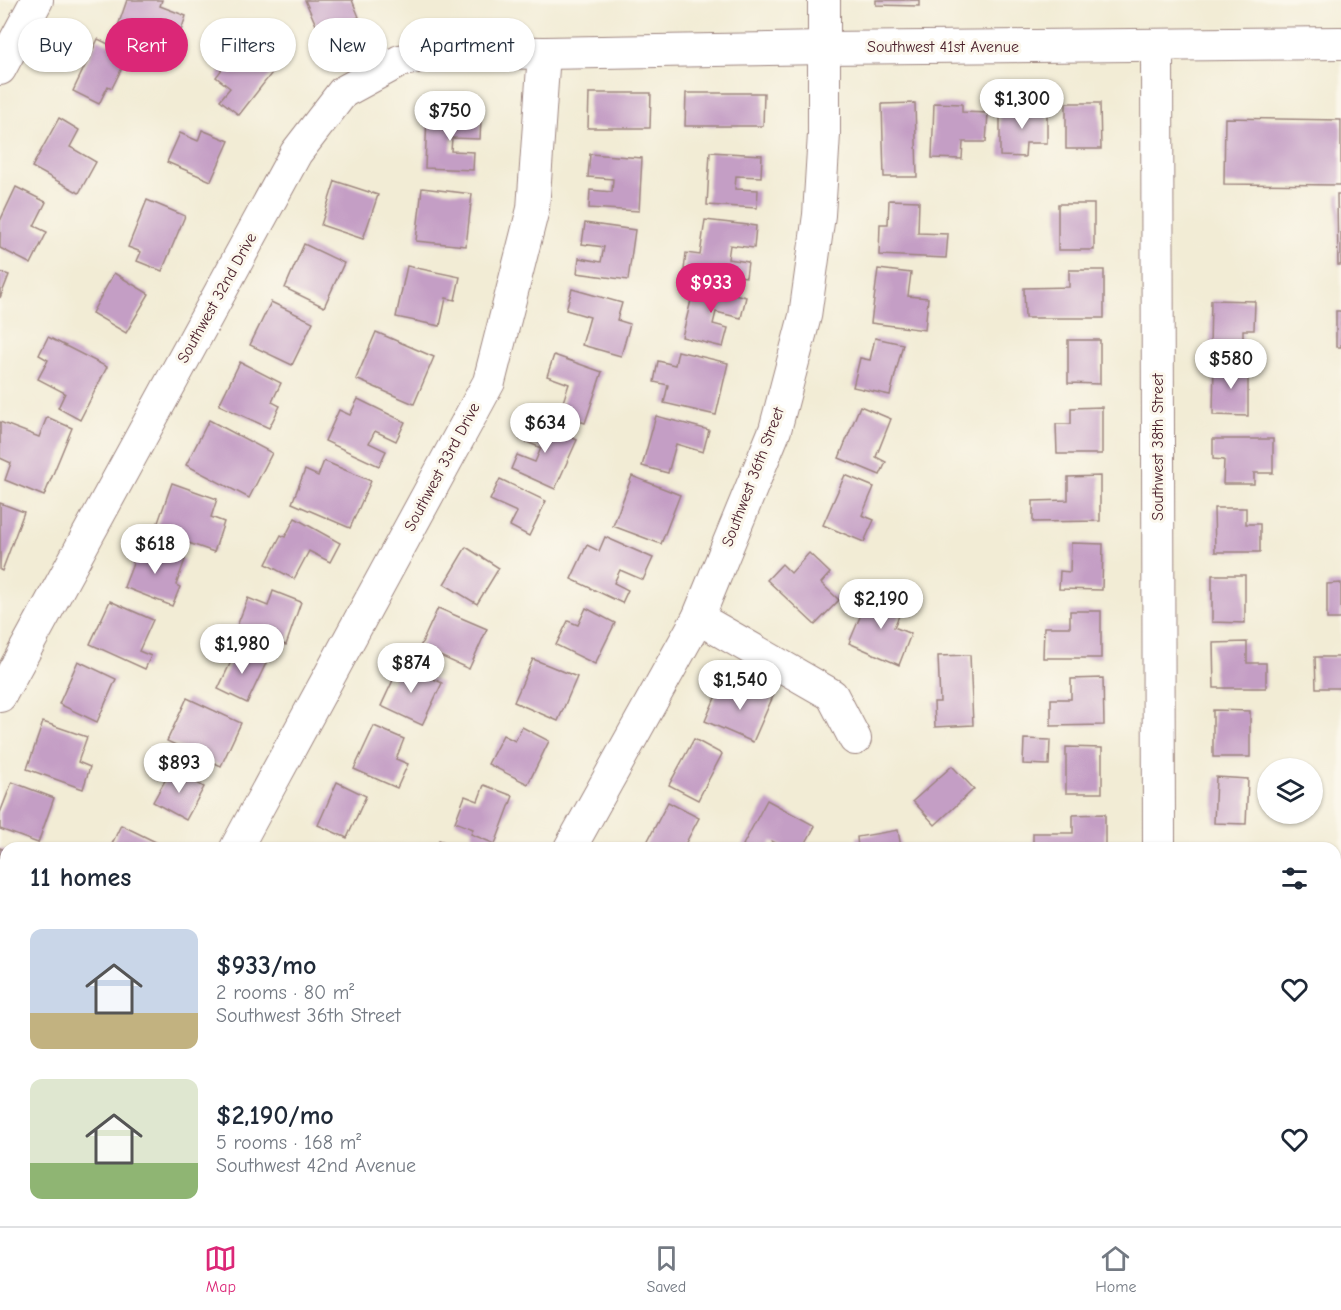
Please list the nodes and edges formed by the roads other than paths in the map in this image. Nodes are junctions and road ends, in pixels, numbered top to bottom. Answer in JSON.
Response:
{"nodes":[{"id":1,"x":38,"y":0,"type":"edge"},
{"id":2,"x":824,"y":0,"type":"edge"},
{"id":3,"x":1341,"y":43,"type":"edge"},
{"id":4,"x":1157,"y":46,"type":"junction"},
{"id":5,"x":824,"y":48,"type":"junction"},
{"id":6,"x":544,"y":53,"type":"junction"},
{"id":7,"x":0,"y":69,"type":"edge"},
{"id":8,"x":698,"y":618,"type":"junction"},
{"id":9,"x":0,"y":696,"type":"edge"},
{"id":10,"x":855,"y":739,"type":"dead end"},
{"id":11,"x":239,"y":842,"type":"edge"},
{"id":12,"x":573,"y":842,"type":"edge"},
{"id":13,"x":1159,"y":842,"type":"edge"}],
"edges":[{"from":1,"to":7,"type":"street"},
{"from":2,"to":5,"type":"street","name":"Southwest 36th Street"},
{"from":3,"to":4,"type":"street","name":"Southwest 41st Avenue"},
{"from":4,"to":5,"type":"street","name":"Southwest 41st Avenue"},
{"from":4,"to":13,"type":"street","name":"Southwest 38th Street"},
{"from":5,"to":6,"type":"street","name":"Southwest 41st Avenue"},
{"from":5,"to":8,"type":"street","name":"Southwest 36th Street"},
{"from":6,"to":9,"type":"street","name":"Southwest 32nd Drive"},
{"from":6,"to":11,"type":"street","name":"Southwest 33rd Drive"},
{"from":8,"to":10,"type":"street"},
{"from":8,"to":12,"type":"street","name":"Southwest 36th Street"}]}
